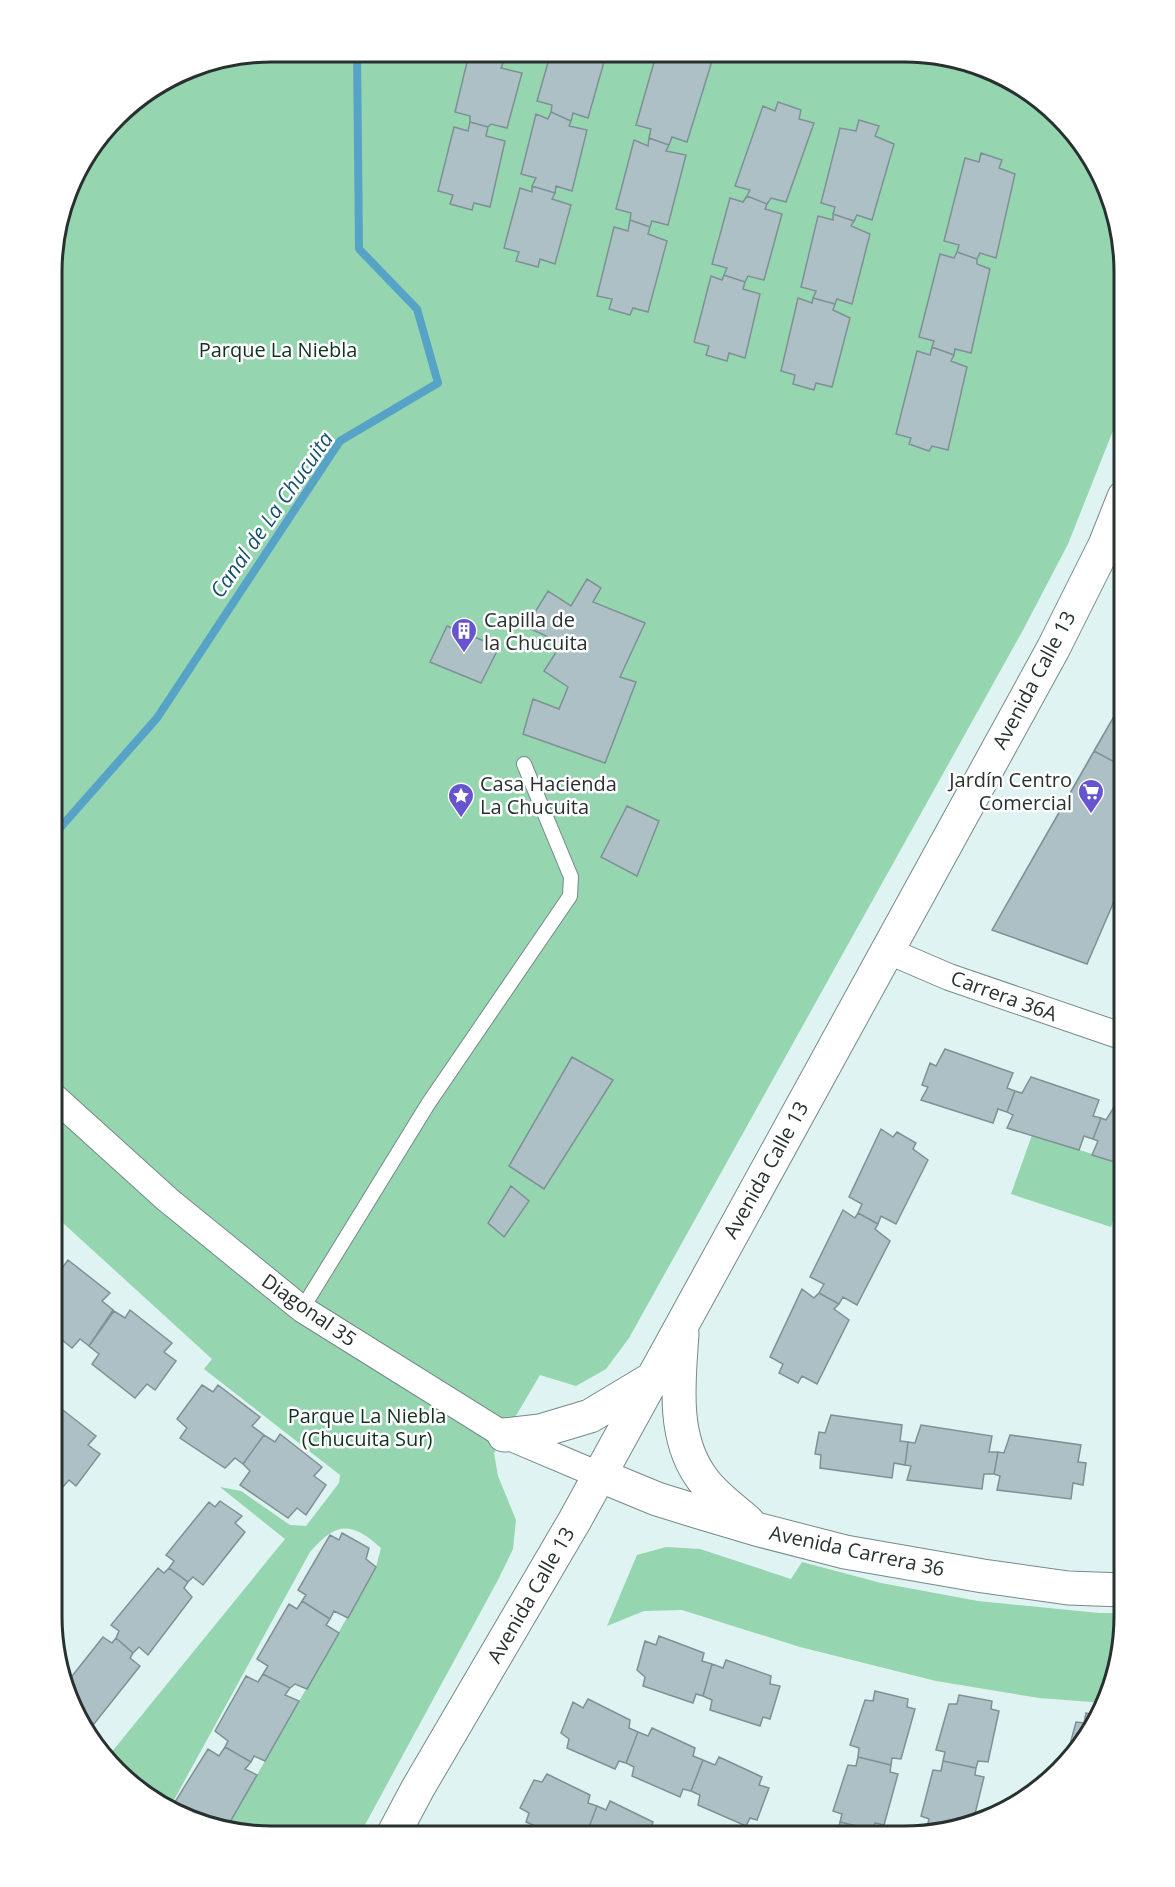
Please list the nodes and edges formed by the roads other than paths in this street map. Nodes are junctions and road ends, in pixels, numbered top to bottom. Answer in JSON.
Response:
{"nodes":[{"id":1,"x":1114,"y":523,"type":"edge"},
{"id":2,"x":524,"y":764,"type":"dead end"},
{"id":3,"x":886,"y":950,"type":"junction"},
{"id":4,"x":1113,"y":1034,"type":"edge"},
{"id":5,"x":62,"y":1105,"type":"edge"},
{"id":6,"x":302,"y":1309,"type":"junction"},
{"id":7,"x":683,"y":1322,"type":"junction"},
{"id":8,"x":654,"y":1377,"type":"junction"},
{"id":9,"x":504,"y":1435,"type":"junction"},
{"id":10,"x":599,"y":1475,"type":"junction"},
{"id":11,"x":756,"y":1529,"type":"junction"},
{"id":12,"x":1113,"y":1590,"type":"edge"},
{"id":13,"x":397,"y":1826,"type":"edge"}],
"edges":[{"from":1,"to":3,"type":"main road","name":"Avenida Calle 13"},
{"from":2,"to":6,"type":"lane"},
{"from":3,"to":4,"type":"street","name":"Carrera 36A"},
{"from":3,"to":7,"type":"main road","name":"Avenida Calle 13"},
{"from":5,"to":6,"type":"street","name":"Diagonal 35"},
{"from":6,"to":9,"type":"street","name":"Diagonal 35"},
{"from":7,"to":8,"type":"main road","name":"Avenida Calle 13"},
{"from":7,"to":11,"type":"main road"},
{"from":8,"to":9,"type":"main road"},
{"from":8,"to":10,"type":"main road","name":"Avenida Calle 13"},
{"from":9,"to":10,"type":"street","name":"Diagonal 35"},
{"from":10,"to":11,"type":"main road","name":"Avenida Carrera 36"},
{"from":10,"to":13,"type":"main road","name":"Avenida Calle 13"},
{"from":11,"to":12,"type":"main road","name":"Avenida Carrera 36"}]}
